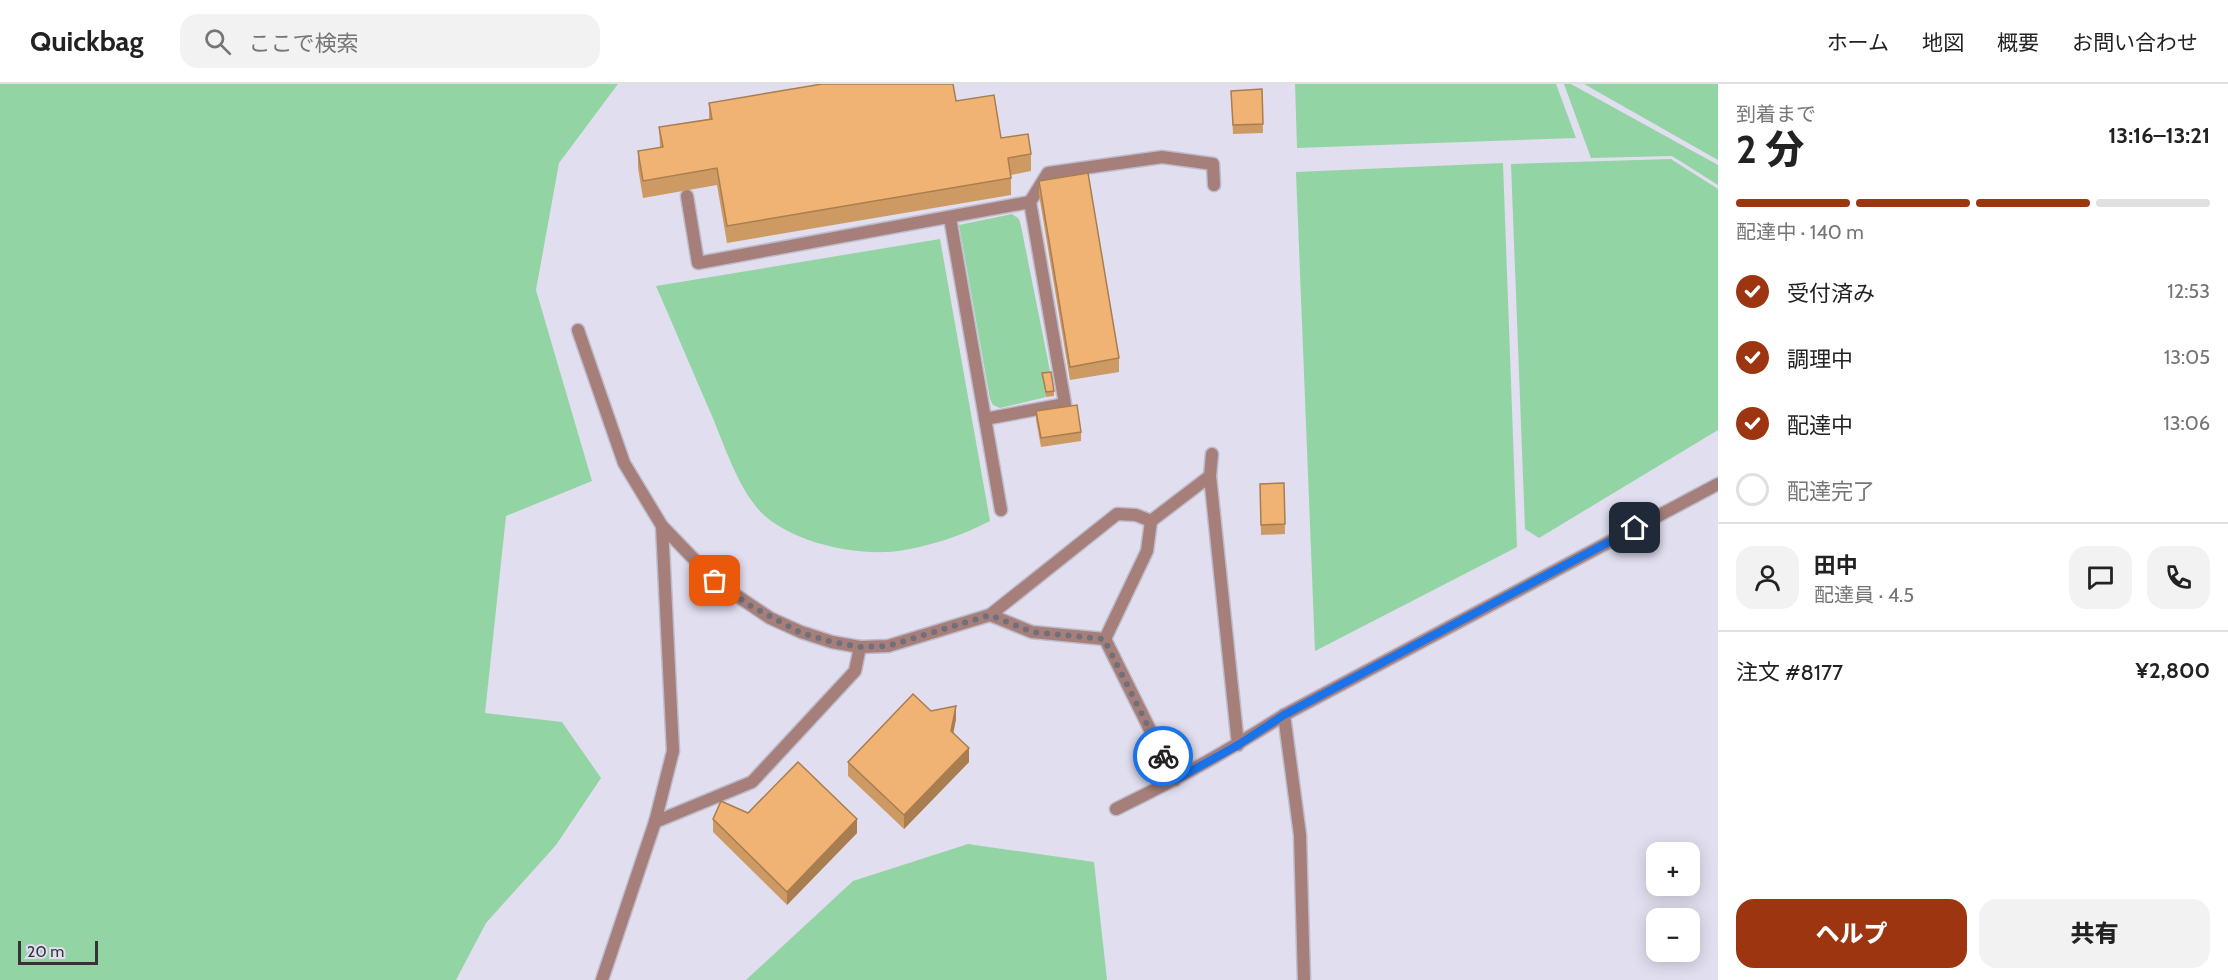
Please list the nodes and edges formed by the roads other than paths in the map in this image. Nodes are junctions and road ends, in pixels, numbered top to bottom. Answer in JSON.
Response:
{"nodes":[{"id":1,"x":1214,"y":185,"type":"dead end"},
{"id":2,"x":687,"y":196,"type":"edge"},
{"id":3,"x":1030,"y":202,"type":"junction"},
{"id":4,"x":950,"y":218,"type":"junction"},
{"id":5,"x":578,"y":330,"type":"dead end"},
{"id":6,"x":985,"y":419,"type":"junction"},
{"id":7,"x":1212,"y":454,"type":"dead end"},
{"id":8,"x":1210,"y":476,"type":"junction"},
{"id":9,"x":1718,"y":484,"type":"edge"},
{"id":10,"x":1001,"y":510,"type":"dead end"},
{"id":11,"x":1151,"y":520,"type":"junction"},
{"id":12,"x":662,"y":526,"type":"junction"},
{"id":13,"x":990,"y":615,"type":"junction"},
{"id":14,"x":1104,"y":639,"type":"junction"},
{"id":15,"x":860,"y":647,"type":"junction"},
{"id":16,"x":1284,"y":715,"type":"junction"},
{"id":17,"x":1238,"y":745,"type":"junction"},
{"id":18,"x":1175,"y":780,"type":"junction"},
{"id":19,"x":1116,"y":809,"type":"dead end"},
{"id":20,"x":655,"y":822,"type":"junction"},
{"id":21,"x":602,"y":980,"type":"edge"},
{"id":22,"x":1304,"y":980,"type":"edge"}],
"edges":[{"from":1,"to":3,"type":"street"},
{"from":2,"to":4,"type":"street"},
{"from":3,"to":4,"type":"street"},
{"from":3,"to":6,"type":"street"},
{"from":4,"to":6,"type":"street"},
{"from":5,"to":12,"type":"street"},
{"from":6,"to":10,"type":"street"},
{"from":7,"to":8,"type":"street"},
{"from":8,"to":11,"type":"street"},
{"from":8,"to":17,"type":"street"},
{"from":9,"to":16,"type":"street"},
{"from":11,"to":13,"type":"street"},
{"from":11,"to":14,"type":"street"},
{"from":12,"to":15,"type":"street"},
{"from":12,"to":20,"type":"street"},
{"from":13,"to":14,"type":"street"},
{"from":13,"to":15,"type":"street"},
{"from":14,"to":18,"type":"street"},
{"from":15,"to":20,"type":"street"},
{"from":16,"to":17,"type":"street"},
{"from":16,"to":22,"type":"street"},
{"from":17,"to":18,"type":"street"},
{"from":18,"to":19,"type":"street"},
{"from":20,"to":21,"type":"street"}]}
